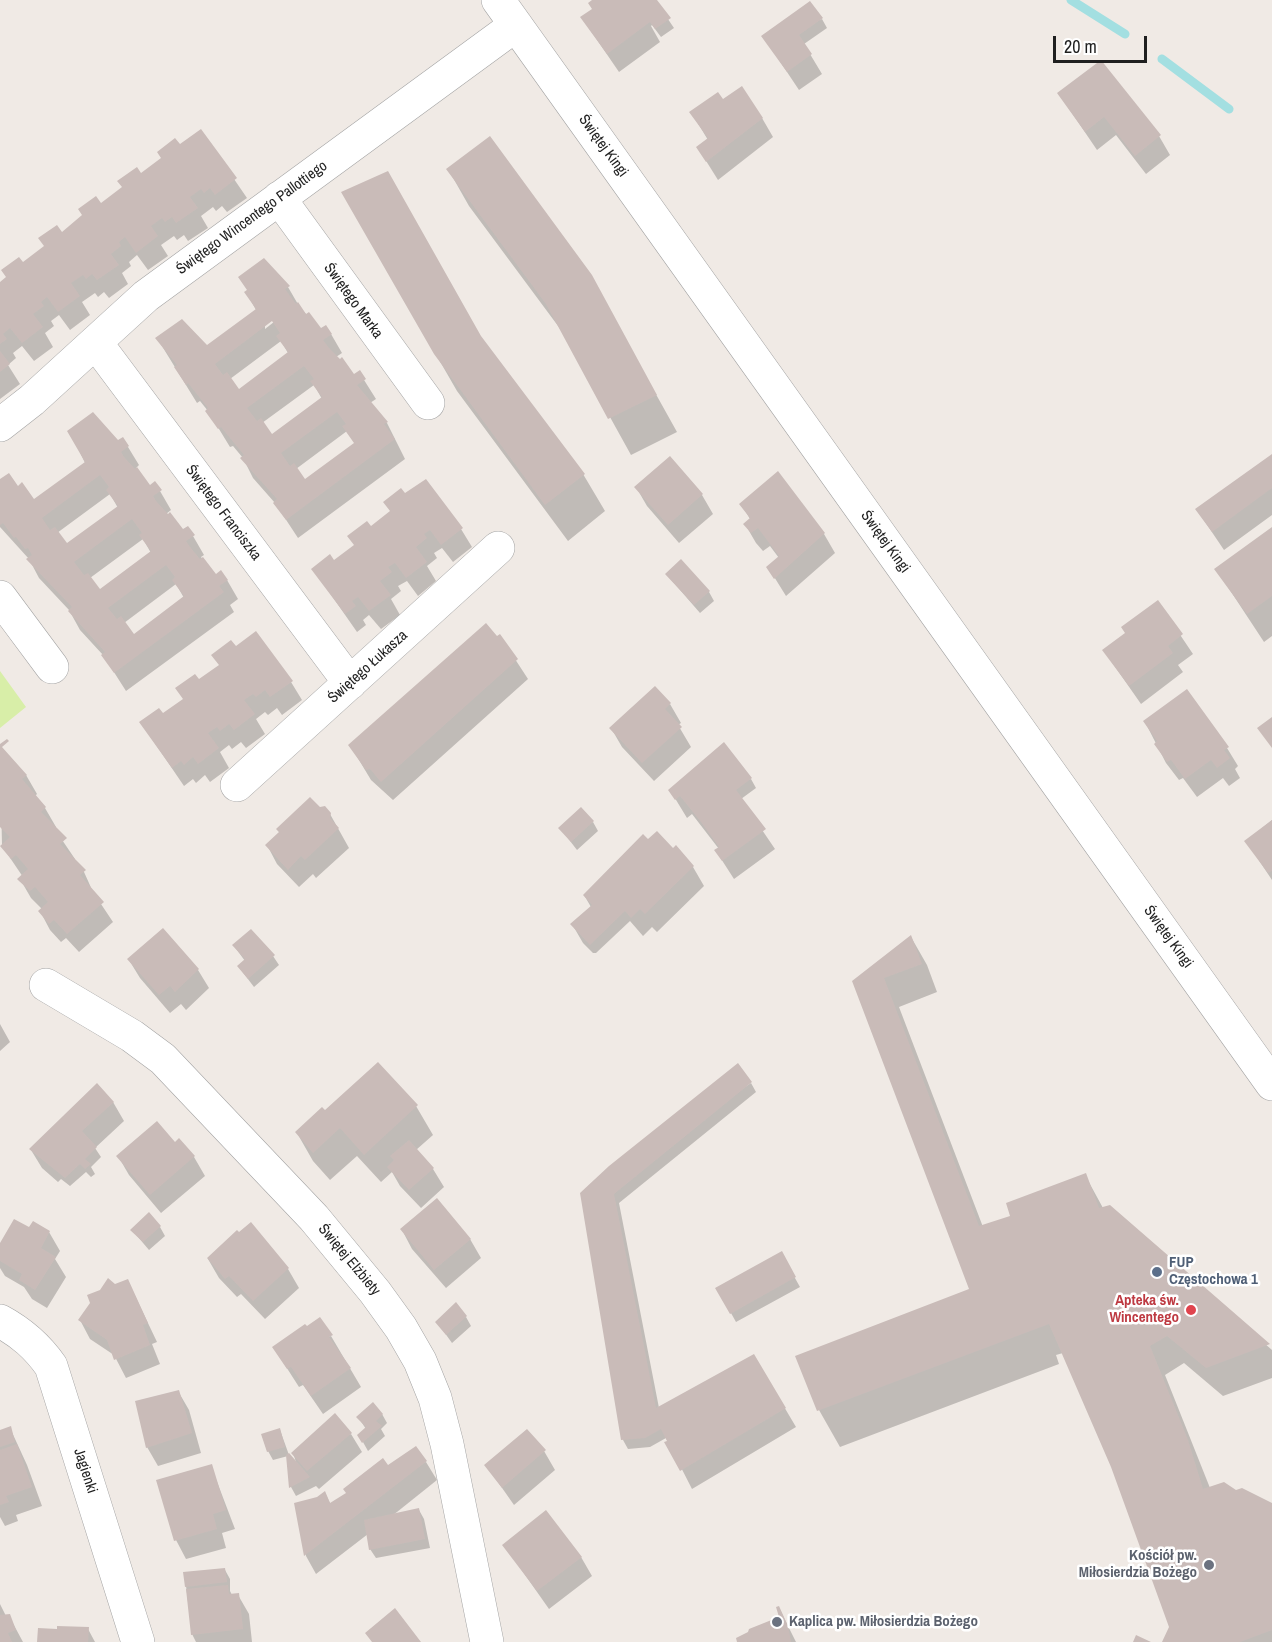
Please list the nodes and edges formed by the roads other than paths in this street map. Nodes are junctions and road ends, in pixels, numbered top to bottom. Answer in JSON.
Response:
{"nodes":[{"id":1,"x":507,"y":12,"type":"edge"},
{"id":2,"x":279,"y":198,"type":"junction"},
{"id":3,"x":96,"y":343,"type":"junction"},
{"id":4,"x":428,"y":403,"type":"dead end"},
{"id":5,"x":0,"y":425,"type":"edge"},
{"id":6,"x":498,"y":548,"type":"dead end"},
{"id":7,"x":0,"y":597,"type":"edge"},
{"id":8,"x":52,"y":667,"type":"dead end"},
{"id":9,"x":350,"y":683,"type":"junction"},
{"id":10,"x":237,"y":785,"type":"dead end"},
{"id":11,"x":45,"y":985,"type":"dead end"},
{"id":12,"x":1272,"y":1084,"type":"edge"},
{"id":13,"x":0,"y":1321,"type":"edge"},
{"id":14,"x":138,"y":1642,"type":"edge"},
{"id":15,"x":487,"y":1642,"type":"edge"}],
"edges":[{"from":1,"to":2,"type":"street","name":"Świętego Wincentego Pallottiego"},
{"from":1,"to":12,"type":"street","name":"Świętej Kingi"},
{"from":2,"to":3,"type":"street","name":"Świętego Wincentego Pallottiego"},
{"from":2,"to":4,"type":"street","name":"Świętego Marka"},
{"from":3,"to":5,"type":"street","name":"Świętego Wincentego Pallottiego"},
{"from":3,"to":9,"type":"street","name":"Świętego Franciszka"},
{"from":6,"to":9,"type":"street","name":"Świętego Łukasza"},
{"from":7,"to":8,"type":"street"},
{"from":9,"to":10,"type":"street","name":"Świętego Łukasza"},
{"from":11,"to":15,"type":"street","name":"Świętej Elżbiety"},
{"from":13,"to":14,"type":"street","name":"Jagienki"}]}
